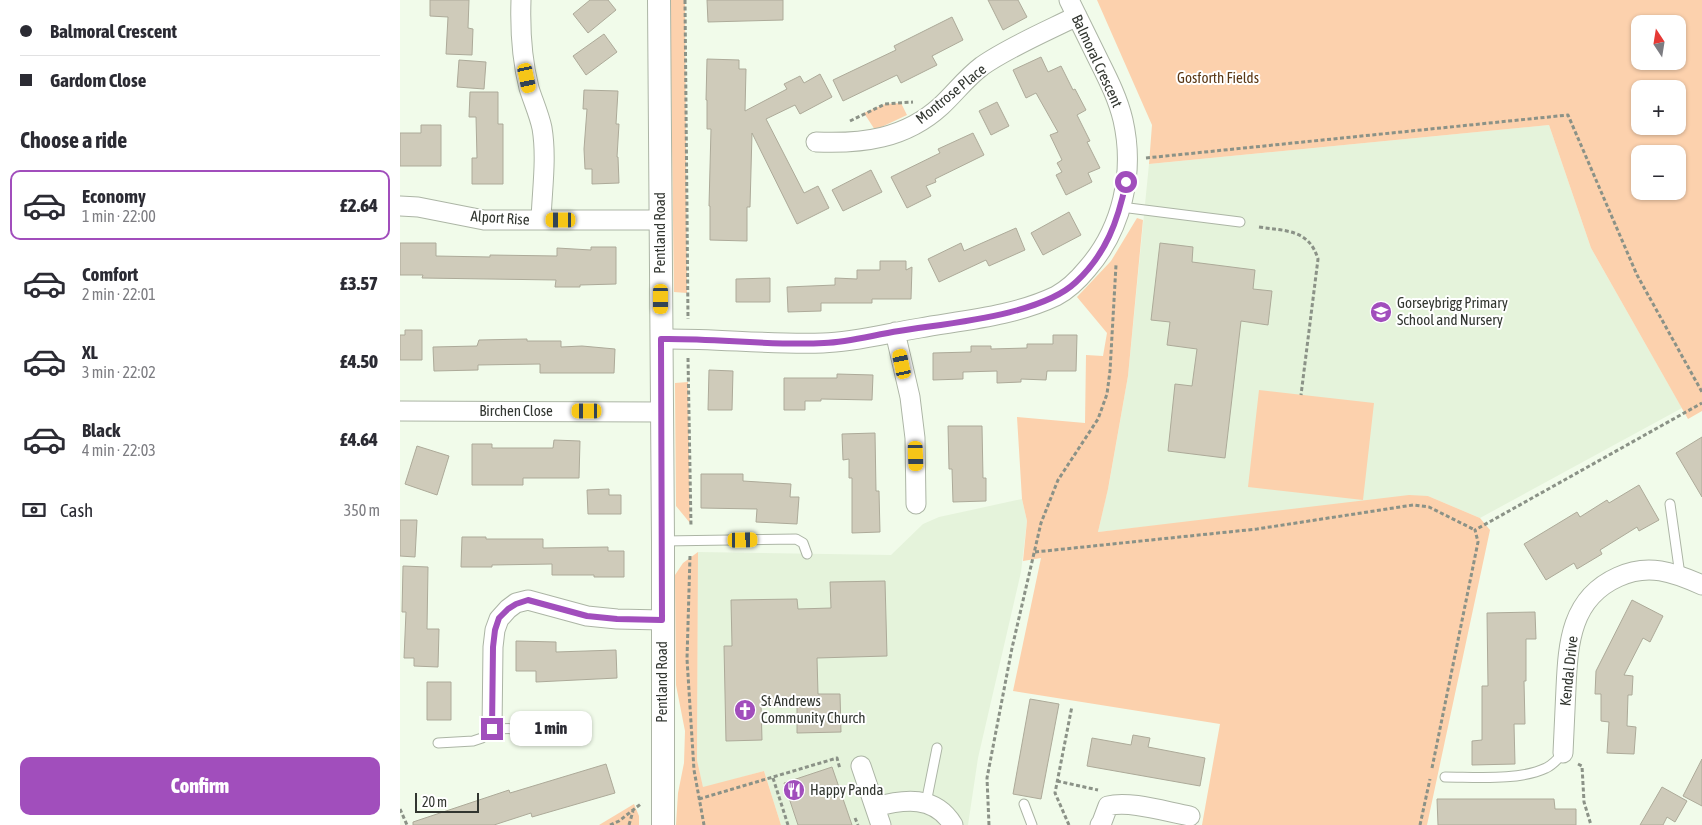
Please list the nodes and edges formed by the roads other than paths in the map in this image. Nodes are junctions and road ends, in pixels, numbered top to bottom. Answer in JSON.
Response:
{"nodes":[{"id":1,"x":521,"y":0,"type":"edge"},
{"id":2,"x":658,"y":0,"type":"edge"},
{"id":3,"x":1073,"y":8,"type":"edge"},
{"id":4,"x":816,"y":142,"type":"dead end"},
{"id":5,"x":400,"y":206,"type":"edge"},
{"id":6,"x":1121,"y":207,"type":"junction"},
{"id":7,"x":541,"y":220,"type":"junction"},
{"id":8,"x":660,"y":220,"type":"junction"},
{"id":9,"x":1240,"y":222,"type":"dead end"},
{"id":10,"x":895,"y":332,"type":"junction"},
{"id":11,"x":661,"y":339,"type":"junction"},
{"id":12,"x":400,"y":411,"type":"edge"},
{"id":13,"x":662,"y":412,"type":"junction"},
{"id":14,"x":916,"y":504,"type":"dead end"},
{"id":15,"x":1670,"y":504,"type":"dead end"},
{"id":16,"x":663,"y":541,"type":"junction"},
{"id":17,"x":807,"y":554,"type":"dead end"},
{"id":18,"x":1680,"y":575,"type":"junction"},
{"id":19,"x":1702,"y":585,"type":"edge"},
{"id":20,"x":662,"y":620,"type":"junction"},
{"id":21,"x":580,"y":727,"type":"dead end"},
{"id":22,"x":492,"y":729,"type":"junction"},
{"id":23,"x":438,"y":743,"type":"dead end"},
{"id":24,"x":937,"y":748,"type":"dead end"},
{"id":25,"x":1563,"y":753,"type":"joint"},
{"id":26,"x":861,"y":766,"type":"dead end"},
{"id":27,"x":1445,"y":777,"type":"dead end"},
{"id":28,"x":926,"y":803,"type":"junction"},
{"id":29,"x":1024,"y":804,"type":"dead end"},
{"id":30,"x":878,"y":816,"type":"edge"},
{"id":31,"x":1190,"y":816,"type":"dead end"},
{"id":32,"x":663,"y":825,"type":"edge"},
{"id":33,"x":952,"y":825,"type":"edge"},
{"id":34,"x":1032,"y":825,"type":"edge"},
{"id":35,"x":1100,"y":825,"type":"edge"}],
"edges":[{"from":1,"to":7,"type":"street"},
{"from":2,"to":8,"type":"street","name":"Pentland Road"},
{"from":3,"to":4,"type":"street","name":"Montrose Place"},
{"from":3,"to":6,"type":"street","name":"Balmoral Crescent"},
{"from":5,"to":7,"type":"street","name":"Alport Rise"},
{"from":6,"to":9,"type":"lane"},
{"from":6,"to":10,"type":"street","name":"Balmoral Crescent"},
{"from":7,"to":8,"type":"street","name":"Alport Rise"},
{"from":8,"to":11,"type":"street","name":"Pentland Road"},
{"from":10,"to":11,"type":"street","name":"Balmoral Crescent"},
{"from":10,"to":14,"type":"street"},
{"from":11,"to":13,"type":"street","name":"Pentland Road"},
{"from":12,"to":13,"type":"street","name":"Birchen Close"},
{"from":13,"to":16,"type":"street","name":"Pentland Road"},
{"from":15,"to":18,"type":"lane"},
{"from":16,"to":17,"type":"lane"},
{"from":16,"to":20,"type":"street","name":"Pentland Road"},
{"from":18,"to":19,"type":"street","name":"Kendal Drive"},
{"from":18,"to":25,"type":"street","name":"Kendal Drive"},
{"from":20,"to":22,"type":"street"},
{"from":20,"to":32,"type":"street","name":"Pentland Road"},
{"from":21,"to":22,"type":"lane"},
{"from":22,"to":23,"type":"lane"},
{"from":24,"to":28,"type":"lane"},
{"from":25,"to":27,"type":"lane"},
{"from":26,"to":30,"type":"street"},
{"from":28,"to":30,"type":"street"},
{"from":28,"to":33,"type":"street"},
{"from":29,"to":34,"type":"lane"},
{"from":31,"to":35,"type":"street"}]}
